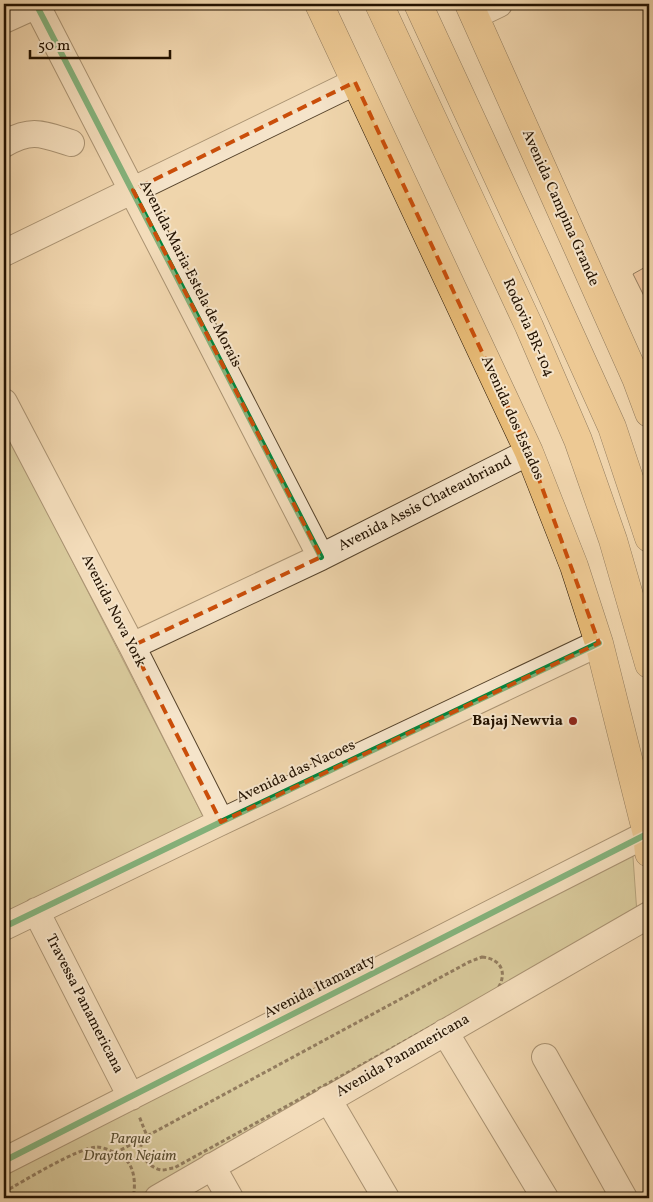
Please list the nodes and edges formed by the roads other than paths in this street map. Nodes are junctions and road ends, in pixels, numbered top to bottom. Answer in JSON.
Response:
{"nodes":[{"id":1,"x":319,"y":4,"type":"edge"},
{"id":2,"x":379,"y":4,"type":"edge"},
{"id":3,"x":418,"y":4,"type":"edge"},
{"id":4,"x":499,"y":4,"type":"edge"},
{"id":5,"x":37,"y":5,"type":"edge"},
{"id":6,"x":472,"y":10,"type":"edge"},
{"id":7,"x":4,"y":20,"type":"edge"},
{"id":8,"x":355,"y":82,"type":"junction"},
{"id":9,"x":72,"y":143,"type":"dead end"},
{"id":10,"x":4,"y":144,"type":"edge"},
{"id":11,"x":133,"y":190,"type":"junction"},
{"id":12,"x":4,"y":253,"type":"edge"},
{"id":13,"x":643,"y":376,"type":"edge"},
{"id":14,"x":4,"y":402,"type":"edge"},
{"id":15,"x":649,"y":413,"type":"edge"},
{"id":16,"x":529,"y":452,"type":"junction"},
{"id":17,"x":649,"y":538,"type":"edge"},
{"id":18,"x":321,"y":556,"type":"junction"},
{"id":19,"x":599,"y":643,"type":"junction"},
{"id":20,"x":132,"y":646,"type":"junction"},
{"id":21,"x":649,"y":664,"type":"edge"},
{"id":22,"x":221,"y":822,"type":"junction"},
{"id":23,"x":648,"y":844,"type":"edge"},
{"id":24,"x":36,"y":911,"type":"junction"},
{"id":25,"x":649,"y":915,"type":"edge"},
{"id":26,"x":4,"y":927,"type":"edge"},
{"id":27,"x":445,"y":1032,"type":"junction"},
{"id":28,"x":545,"y":1057,"type":"dead end"},
{"id":29,"x":131,"y":1097,"type":"junction"},
{"id":30,"x":328,"y":1099,"type":"junction"},
{"id":31,"x":4,"y":1161,"type":"edge"},
{"id":32,"x":212,"y":1166,"type":"junction"},
{"id":33,"x":158,"y":1198,"type":"edge"},
{"id":34,"x":230,"y":1198,"type":"edge"},
{"id":35,"x":386,"y":1198,"type":"edge"},
{"id":36,"x":545,"y":1198,"type":"edge"},
{"id":37,"x":624,"y":1198,"type":"edge"}],
"edges":[{"from":1,"to":8,"type":"main road","name":"Avenida dos Estados"},
{"from":2,"to":21,"type":"main road","name":"Rodovia BR-104"},
{"from":3,"to":17,"type":"main road"},
{"from":4,"to":6,"type":"street"},
{"from":5,"to":7,"type":"street"},
{"from":5,"to":11,"type":"street","name":"Avenida Maria Estela de Morais"},
{"from":6,"to":13,"type":"main road","name":"Avenida Campina Grande"},
{"from":8,"to":11,"type":"street"},
{"from":8,"to":16,"type":"main road","name":"Avenida dos Estados"},
{"from":9,"to":10,"type":"street"},
{"from":11,"to":12,"type":"street"},
{"from":11,"to":18,"type":"street","name":"Avenida Maria Estela de Morais"},
{"from":13,"to":15,"type":"main road","name":"Avenida Campina Grande"},
{"from":14,"to":20,"type":"street","name":"Avenida Nova York"},
{"from":16,"to":18,"type":"street","name":"Avenida Assis Chateaubriand"},
{"from":16,"to":19,"type":"main road","name":"Avenida dos Estados"},
{"from":18,"to":20,"type":"street","name":"Avenida Assis Chateaubriand"},
{"from":19,"to":22,"type":"street","name":"Avenida das Nacoes"},
{"from":19,"to":23,"type":"main road","name":"Avenida dos Estados"},
{"from":20,"to":22,"type":"street","name":"Avenida Nova York"},
{"from":22,"to":24,"type":"street","name":"Avenida das Nacoes"},
{"from":23,"to":29,"type":"street","name":"Avenida Itamaraty"},
{"from":24,"to":26,"type":"street","name":"Avenida das Nacoes"},
{"from":24,"to":29,"type":"street","name":"Travessa Panamericana"},
{"from":25,"to":27,"type":"street","name":"Avenida Panamericana"},
{"from":27,"to":30,"type":"street","name":"Avenida Panamericana"},
{"from":27,"to":36,"type":"street"},
{"from":28,"to":37,"type":"street"},
{"from":29,"to":31,"type":"street","name":"Avenida Itamaraty"},
{"from":30,"to":32,"type":"street","name":"Avenida Panamericana"},
{"from":30,"to":35,"type":"street"},
{"from":32,"to":33,"type":"street","name":"Avenida Panamericana"},
{"from":32,"to":34,"type":"street"}]}
